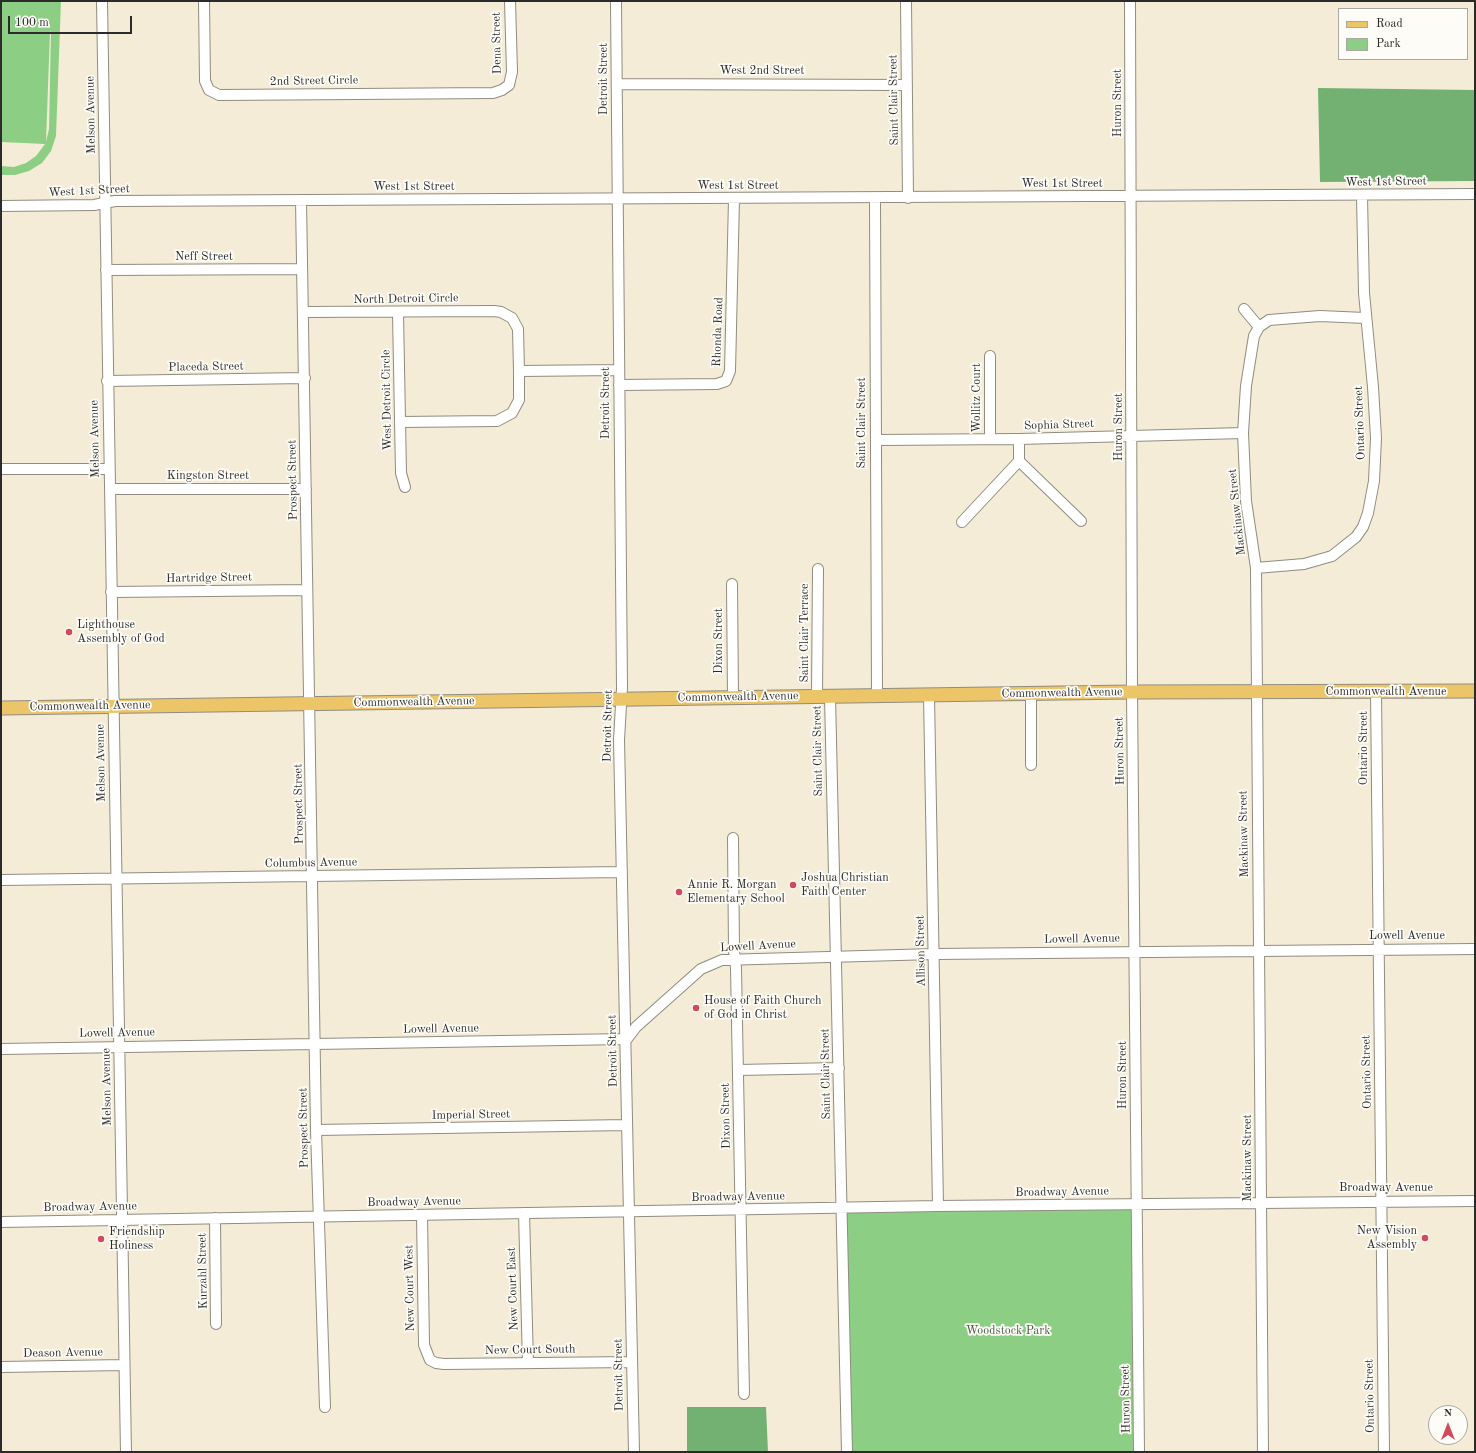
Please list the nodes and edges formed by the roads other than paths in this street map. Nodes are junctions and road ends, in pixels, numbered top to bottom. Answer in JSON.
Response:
{"nodes":[{"id":1,"x":102,"y":1,"type":"edge"},
{"id":2,"x":204,"y":1,"type":"edge"},
{"id":3,"x":510,"y":1,"type":"edge"},
{"id":4,"x":616,"y":1,"type":"edge"},
{"id":5,"x":906,"y":1,"type":"edge"},
{"id":6,"x":1130,"y":1,"type":"edge"},
{"id":7,"x":617,"y":84,"type":"junction"},
{"id":8,"x":509,"y":85,"type":"joint"},
{"id":9,"x":907,"y":85,"type":"junction"},
{"id":10,"x":1475,"y":194,"type":"edge"},
{"id":11,"x":1362,"y":196,"type":"junction"},
{"id":12,"x":1131,"y":197,"type":"junction"},
{"id":13,"x":618,"y":198,"type":"junction"},
{"id":14,"x":908,"y":198,"type":"junction"},
{"id":15,"x":734,"y":199,"type":"junction"},
{"id":16,"x":875,"y":199,"type":"junction"},
{"id":17,"x":301,"y":200,"type":"junction"},
{"id":18,"x":105,"y":203,"type":"junction"},
{"id":19,"x":1,"y":206,"type":"edge"},
{"id":20,"x":302,"y":269,"type":"junction"},
{"id":21,"x":106,"y":270,"type":"junction"},
{"id":22,"x":1244,"y":308,"type":"dead end"},
{"id":23,"x":303,"y":312,"type":"junction"},
{"id":24,"x":398,"y":312,"type":"junction"},
{"id":25,"x":1365,"y":318,"type":"junction"},
{"id":26,"x":1259,"y":327,"type":"junction"},
{"id":27,"x":990,"y":356,"type":"dead end"},
{"id":28,"x":619,"y":370,"type":"junction"},
{"id":29,"x":519,"y":371,"type":"junction"},
{"id":30,"x":304,"y":378,"type":"junction"},
{"id":31,"x":107,"y":381,"type":"junction"},
{"id":32,"x":619,"y":385,"type":"junction"},
{"id":33,"x":400,"y":422,"type":"junction"},
{"id":34,"x":1243,"y":433,"type":"junction"},
{"id":35,"x":1132,"y":436,"type":"junction"},
{"id":36,"x":876,"y":440,"type":"junction"},
{"id":37,"x":990,"y":440,"type":"junction"},
{"id":38,"x":1019,"y":440,"type":"junction"},
{"id":39,"x":1019,"y":461,"type":"junction"},
{"id":40,"x":1,"y":469,"type":"edge"},
{"id":41,"x":109,"y":469,"type":"junction"},
{"id":42,"x":406,"y":486,"type":"dead end"},
{"id":43,"x":110,"y":489,"type":"junction"},
{"id":44,"x":306,"y":489,"type":"junction"},
{"id":45,"x":1080,"y":521,"type":"dead end"},
{"id":46,"x":962,"y":522,"type":"dead end"},
{"id":47,"x":1256,"y":568,"type":"junction"},
{"id":48,"x":818,"y":569,"type":"dead end"},
{"id":49,"x":732,"y":584,"type":"dead end"},
{"id":50,"x":307,"y":590,"type":"junction"},
{"id":51,"x":111,"y":592,"type":"junction"},
{"id":52,"x":1376,"y":691,"type":"junction"},
{"id":53,"x":1475,"y":691,"type":"edge"},
{"id":54,"x":1132,"y":692,"type":"junction"},
{"id":55,"x":1256,"y":693,"type":"junction"},
{"id":56,"x":1032,"y":694,"type":"junction"},
{"id":57,"x":877,"y":695,"type":"junction"},
{"id":58,"x":929,"y":695,"type":"junction"},
{"id":59,"x":824,"y":696,"type":"junction"},
{"id":60,"x":733,"y":698,"type":"junction"},
{"id":61,"x":621,"y":699,"type":"junction"},
{"id":62,"x":309,"y":703,"type":"junction"},
{"id":63,"x":113,"y":706,"type":"junction"},
{"id":64,"x":1,"y":708,"type":"edge"},
{"id":65,"x":1031,"y":765,"type":"dead end"},
{"id":66,"x":733,"y":838,"type":"dead end"},
{"id":67,"x":622,"y":872,"type":"junction"},
{"id":68,"x":313,"y":876,"type":"junction"},
{"id":69,"x":116,"y":878,"type":"junction"},
{"id":70,"x":1,"y":880,"type":"edge"},
{"id":71,"x":1378,"y":949,"type":"junction"},
{"id":72,"x":1475,"y":949,"type":"edge"},
{"id":73,"x":1259,"y":950,"type":"junction"},
{"id":74,"x":1135,"y":951,"type":"junction"},
{"id":75,"x":934,"y":954,"type":"junction"},
{"id":76,"x":836,"y":956,"type":"junction"},
{"id":77,"x":734,"y":959,"type":"junction"},
{"id":78,"x":627,"y":1039,"type":"junction"},
{"id":79,"x":316,"y":1044,"type":"junction"},
{"id":80,"x":119,"y":1046,"type":"junction"},
{"id":81,"x":1,"y":1049,"type":"edge"},
{"id":82,"x":839,"y":1068,"type":"junction"},
{"id":83,"x":738,"y":1070,"type":"junction"},
{"id":84,"x":627,"y":1125,"type":"junction"},
{"id":85,"x":316,"y":1130,"type":"junction"},
{"id":86,"x":1475,"y":1201,"type":"edge"},
{"id":87,"x":1261,"y":1202,"type":"junction"},
{"id":88,"x":1381,"y":1202,"type":"junction"},
{"id":89,"x":1137,"y":1204,"type":"junction"},
{"id":90,"x":938,"y":1206,"type":"junction"},
{"id":91,"x":841,"y":1208,"type":"junction"},
{"id":92,"x":740,"y":1210,"type":"junction"},
{"id":93,"x":629,"y":1211,"type":"junction"},
{"id":94,"x":524,"y":1213,"type":"junction"},
{"id":95,"x":422,"y":1215,"type":"junction"},
{"id":96,"x":319,"y":1216,"type":"junction"},
{"id":97,"x":215,"y":1218,"type":"junction"},
{"id":98,"x":122,"y":1220,"type":"junction"},
{"id":99,"x":1,"y":1222,"type":"edge"},
{"id":100,"x":216,"y":1324,"type":"dead end"},
{"id":101,"x":430,"y":1360,"type":"joint"},
{"id":102,"x":632,"y":1362,"type":"junction"},
{"id":103,"x":528,"y":1363,"type":"junction"},
{"id":104,"x":124,"y":1365,"type":"junction"},
{"id":105,"x":1,"y":1367,"type":"edge"},
{"id":106,"x":744,"y":1394,"type":"dead end"},
{"id":107,"x":325,"y":1407,"type":"dead end"},
{"id":108,"x":126,"y":1452,"type":"edge"},
{"id":109,"x":634,"y":1452,"type":"edge"},
{"id":110,"x":847,"y":1452,"type":"edge"},
{"id":111,"x":1139,"y":1452,"type":"edge"},
{"id":112,"x":1263,"y":1452,"type":"edge"},
{"id":113,"x":1384,"y":1452,"type":"edge"}],
"edges":[{"from":1,"to":18,"type":"street","name":"Melson Avenue"},
{"from":2,"to":8,"type":"street","name":"2nd Street Circle"},
{"from":3,"to":8,"type":"street","name":"Dena Street"},
{"from":4,"to":7,"type":"street","name":"Detroit Street"},
{"from":5,"to":9,"type":"street","name":"Saint Clair Street"},
{"from":6,"to":12,"type":"street","name":"Huron Street"},
{"from":7,"to":9,"type":"street","name":"West 2nd Street"},
{"from":7,"to":13,"type":"street","name":"Detroit Street"},
{"from":9,"to":14,"type":"street","name":"Saint Clair Street"},
{"from":10,"to":11,"type":"street","name":"West 1st Street"},
{"from":11,"to":12,"type":"street","name":"West 1st Street"},
{"from":11,"to":25,"type":"street","name":"Ontario Street"},
{"from":12,"to":14,"type":"street","name":"West 1st Street"},
{"from":12,"to":35,"type":"street","name":"Huron Street"},
{"from":13,"to":15,"type":"street","name":"West 1st Street"},
{"from":13,"to":17,"type":"street","name":"West 1st Street"},
{"from":13,"to":28,"type":"street","name":"Detroit Street"},
{"from":14,"to":16,"type":"street","name":"West 1st Street"},
{"from":15,"to":16,"type":"street","name":"West 1st Street"},
{"from":15,"to":32,"type":"street","name":"Rhonda Road"},
{"from":16,"to":36,"type":"street","name":"Saint Clair Street"},
{"from":17,"to":18,"type":"street","name":"West 1st Street"},
{"from":17,"to":20,"type":"street","name":"Prospect Street"},
{"from":18,"to":19,"type":"street","name":"West 1st Street"},
{"from":18,"to":21,"type":"street","name":"Melson Avenue"},
{"from":20,"to":21,"type":"street","name":"Neff Street"},
{"from":20,"to":23,"type":"street","name":"Prospect Street"},
{"from":21,"to":31,"type":"street","name":"Melson Avenue"},
{"from":22,"to":26,"type":"street"},
{"from":23,"to":24,"type":"street","name":"North Detroit Circle"},
{"from":23,"to":30,"type":"street","name":"Prospect Street"},
{"from":24,"to":29,"type":"street","name":"North Detroit Circle"},
{"from":24,"to":33,"type":"street","name":"West Detroit Circle"},
{"from":25,"to":26,"type":"street"},
{"from":25,"to":47,"type":"street","name":"Ontario Street"},
{"from":26,"to":34,"type":"street","name":"Mackinaw Street"},
{"from":27,"to":37,"type":"street","name":"Wollitz Court"},
{"from":28,"to":29,"type":"street"},
{"from":28,"to":32,"type":"street","name":"Detroit Street"},
{"from":29,"to":33,"type":"street"},
{"from":30,"to":31,"type":"street","name":"Placeda Street"},
{"from":30,"to":44,"type":"street","name":"Prospect Street"},
{"from":31,"to":41,"type":"street","name":"Melson Avenue"},
{"from":32,"to":61,"type":"street","name":"Detroit Street"},
{"from":33,"to":42,"type":"street","name":"West Detroit Circle"},
{"from":34,"to":35,"type":"street","name":"Sophia Street"},
{"from":34,"to":47,"type":"street","name":"Mackinaw Street"},
{"from":35,"to":38,"type":"street","name":"Sophia Street"},
{"from":35,"to":54,"type":"street","name":"Huron Street"},
{"from":36,"to":37,"type":"street","name":"Sophia Street"},
{"from":36,"to":57,"type":"street","name":"Saint Clair Street"},
{"from":37,"to":38,"type":"street","name":"Sophia Street"},
{"from":38,"to":39,"type":"street"},
{"from":39,"to":45,"type":"street"},
{"from":39,"to":46,"type":"street"},
{"from":40,"to":41,"type":"street"},
{"from":41,"to":43,"type":"street","name":"Melson Avenue"},
{"from":43,"to":44,"type":"street","name":"Kingston Street"},
{"from":43,"to":51,"type":"street","name":"Melson Avenue"},
{"from":44,"to":50,"type":"street","name":"Prospect Street"},
{"from":47,"to":55,"type":"street","name":"Mackinaw Street"},
{"from":48,"to":59,"type":"street","name":"Saint Clair Terrace"},
{"from":49,"to":60,"type":"street","name":"Dixon Street"},
{"from":50,"to":51,"type":"street","name":"Hartridge Street"},
{"from":50,"to":62,"type":"street","name":"Prospect Street"},
{"from":51,"to":63,"type":"street","name":"Melson Avenue"},
{"from":52,"to":53,"type":"main road","name":"Commonwealth Avenue"},
{"from":52,"to":55,"type":"main road","name":"Commonwealth Avenue"},
{"from":52,"to":71,"type":"street","name":"Ontario Street"},
{"from":54,"to":55,"type":"main road","name":"Commonwealth Avenue"},
{"from":54,"to":56,"type":"main road","name":"Commonwealth Avenue"},
{"from":54,"to":74,"type":"street","name":"Huron Street"},
{"from":55,"to":73,"type":"street","name":"Mackinaw Street"},
{"from":56,"to":58,"type":"main road","name":"Commonwealth Avenue"},
{"from":56,"to":65,"type":"street"},
{"from":57,"to":58,"type":"main road","name":"Commonwealth Avenue"},
{"from":57,"to":59,"type":"main road","name":"Commonwealth Avenue"},
{"from":58,"to":75,"type":"street","name":"Allison Street"},
{"from":59,"to":60,"type":"main road","name":"Commonwealth Avenue"},
{"from":59,"to":76,"type":"street","name":"Saint Clair Street"},
{"from":60,"to":61,"type":"main road","name":"Commonwealth Avenue"},
{"from":61,"to":62,"type":"main road","name":"Commonwealth Avenue"},
{"from":61,"to":67,"type":"street","name":"Detroit Street"},
{"from":62,"to":63,"type":"main road","name":"Commonwealth Avenue"},
{"from":62,"to":68,"type":"street","name":"Prospect Street"},
{"from":63,"to":64,"type":"main road","name":"Commonwealth Avenue"},
{"from":63,"to":69,"type":"street","name":"Melson Avenue"},
{"from":66,"to":77,"type":"street","name":"Dixon Street"},
{"from":67,"to":68,"type":"street","name":"Columbus Avenue"},
{"from":67,"to":78,"type":"street","name":"Detroit Street"},
{"from":68,"to":69,"type":"street","name":"Columbus Avenue"},
{"from":68,"to":79,"type":"street","name":"Prospect Street"},
{"from":69,"to":70,"type":"street","name":"Columbus Avenue"},
{"from":69,"to":80,"type":"street","name":"Melson Avenue"},
{"from":71,"to":72,"type":"street","name":"Lowell Avenue"},
{"from":71,"to":73,"type":"street","name":"Lowell Avenue"},
{"from":71,"to":88,"type":"street","name":"Ontario Street"},
{"from":73,"to":74,"type":"street","name":"Lowell Avenue"},
{"from":73,"to":87,"type":"street","name":"Mackinaw Street"},
{"from":74,"to":75,"type":"street","name":"Lowell Avenue"},
{"from":74,"to":89,"type":"street","name":"Huron Street"},
{"from":75,"to":76,"type":"street","name":"Lowell Avenue"},
{"from":75,"to":90,"type":"street","name":"Allison Street"},
{"from":76,"to":77,"type":"street","name":"Lowell Avenue"},
{"from":76,"to":82,"type":"street","name":"Saint Clair Street"},
{"from":77,"to":78,"type":"street","name":"Lowell Avenue"},
{"from":77,"to":83,"type":"street","name":"Dixon Street"},
{"from":78,"to":79,"type":"street","name":"Lowell Avenue"},
{"from":78,"to":84,"type":"street","name":"Detroit Street"},
{"from":79,"to":80,"type":"street","name":"Lowell Avenue"},
{"from":79,"to":85,"type":"street","name":"Prospect Street"},
{"from":80,"to":81,"type":"street","name":"Lowell Avenue"},
{"from":80,"to":98,"type":"street","name":"Melson Avenue"},
{"from":82,"to":83,"type":"street"},
{"from":82,"to":91,"type":"street","name":"Saint Clair Street"},
{"from":83,"to":92,"type":"street","name":"Dixon Street"},
{"from":84,"to":85,"type":"street","name":"Imperial Street"},
{"from":84,"to":93,"type":"street","name":"Detroit Street"},
{"from":85,"to":96,"type":"street","name":"Prospect Street"},
{"from":86,"to":88,"type":"street","name":"Broadway Avenue"},
{"from":87,"to":88,"type":"street","name":"Broadway Avenue"},
{"from":87,"to":89,"type":"street","name":"Broadway Avenue"},
{"from":87,"to":112,"type":"street","name":"Mackinaw Street"},
{"from":88,"to":113,"type":"street","name":"Ontario Street"},
{"from":89,"to":90,"type":"street","name":"Broadway Avenue"},
{"from":89,"to":111,"type":"street","name":"Huron Street"},
{"from":90,"to":91,"type":"street","name":"Broadway Avenue"},
{"from":91,"to":92,"type":"street","name":"Broadway Avenue"},
{"from":91,"to":110,"type":"street","name":"Saint Clair Street"},
{"from":92,"to":93,"type":"street","name":"Broadway Avenue"},
{"from":92,"to":106,"type":"street","name":"Dixon Street"},
{"from":93,"to":94,"type":"street","name":"Broadway Avenue"},
{"from":93,"to":102,"type":"street","name":"Detroit Street"},
{"from":94,"to":95,"type":"street","name":"Broadway Avenue"},
{"from":94,"to":103,"type":"street","name":"New Court East"},
{"from":95,"to":96,"type":"street","name":"Broadway Avenue"},
{"from":95,"to":101,"type":"street","name":"New Court West"},
{"from":96,"to":97,"type":"street","name":"Broadway Avenue"},
{"from":96,"to":107,"type":"street","name":"Prospect Street"},
{"from":97,"to":98,"type":"street","name":"Broadway Avenue"},
{"from":97,"to":100,"type":"street","name":"Kurzahl Street"},
{"from":98,"to":99,"type":"street","name":"Broadway Avenue"},
{"from":98,"to":104,"type":"street","name":"Melson Avenue"},
{"from":101,"to":103,"type":"street","name":"New Court South"},
{"from":102,"to":103,"type":"street","name":"New Court South"},
{"from":102,"to":109,"type":"street","name":"Detroit Street"},
{"from":104,"to":105,"type":"street","name":"Deason Avenue"},
{"from":104,"to":108,"type":"street","name":"Melson Avenue"}]}
